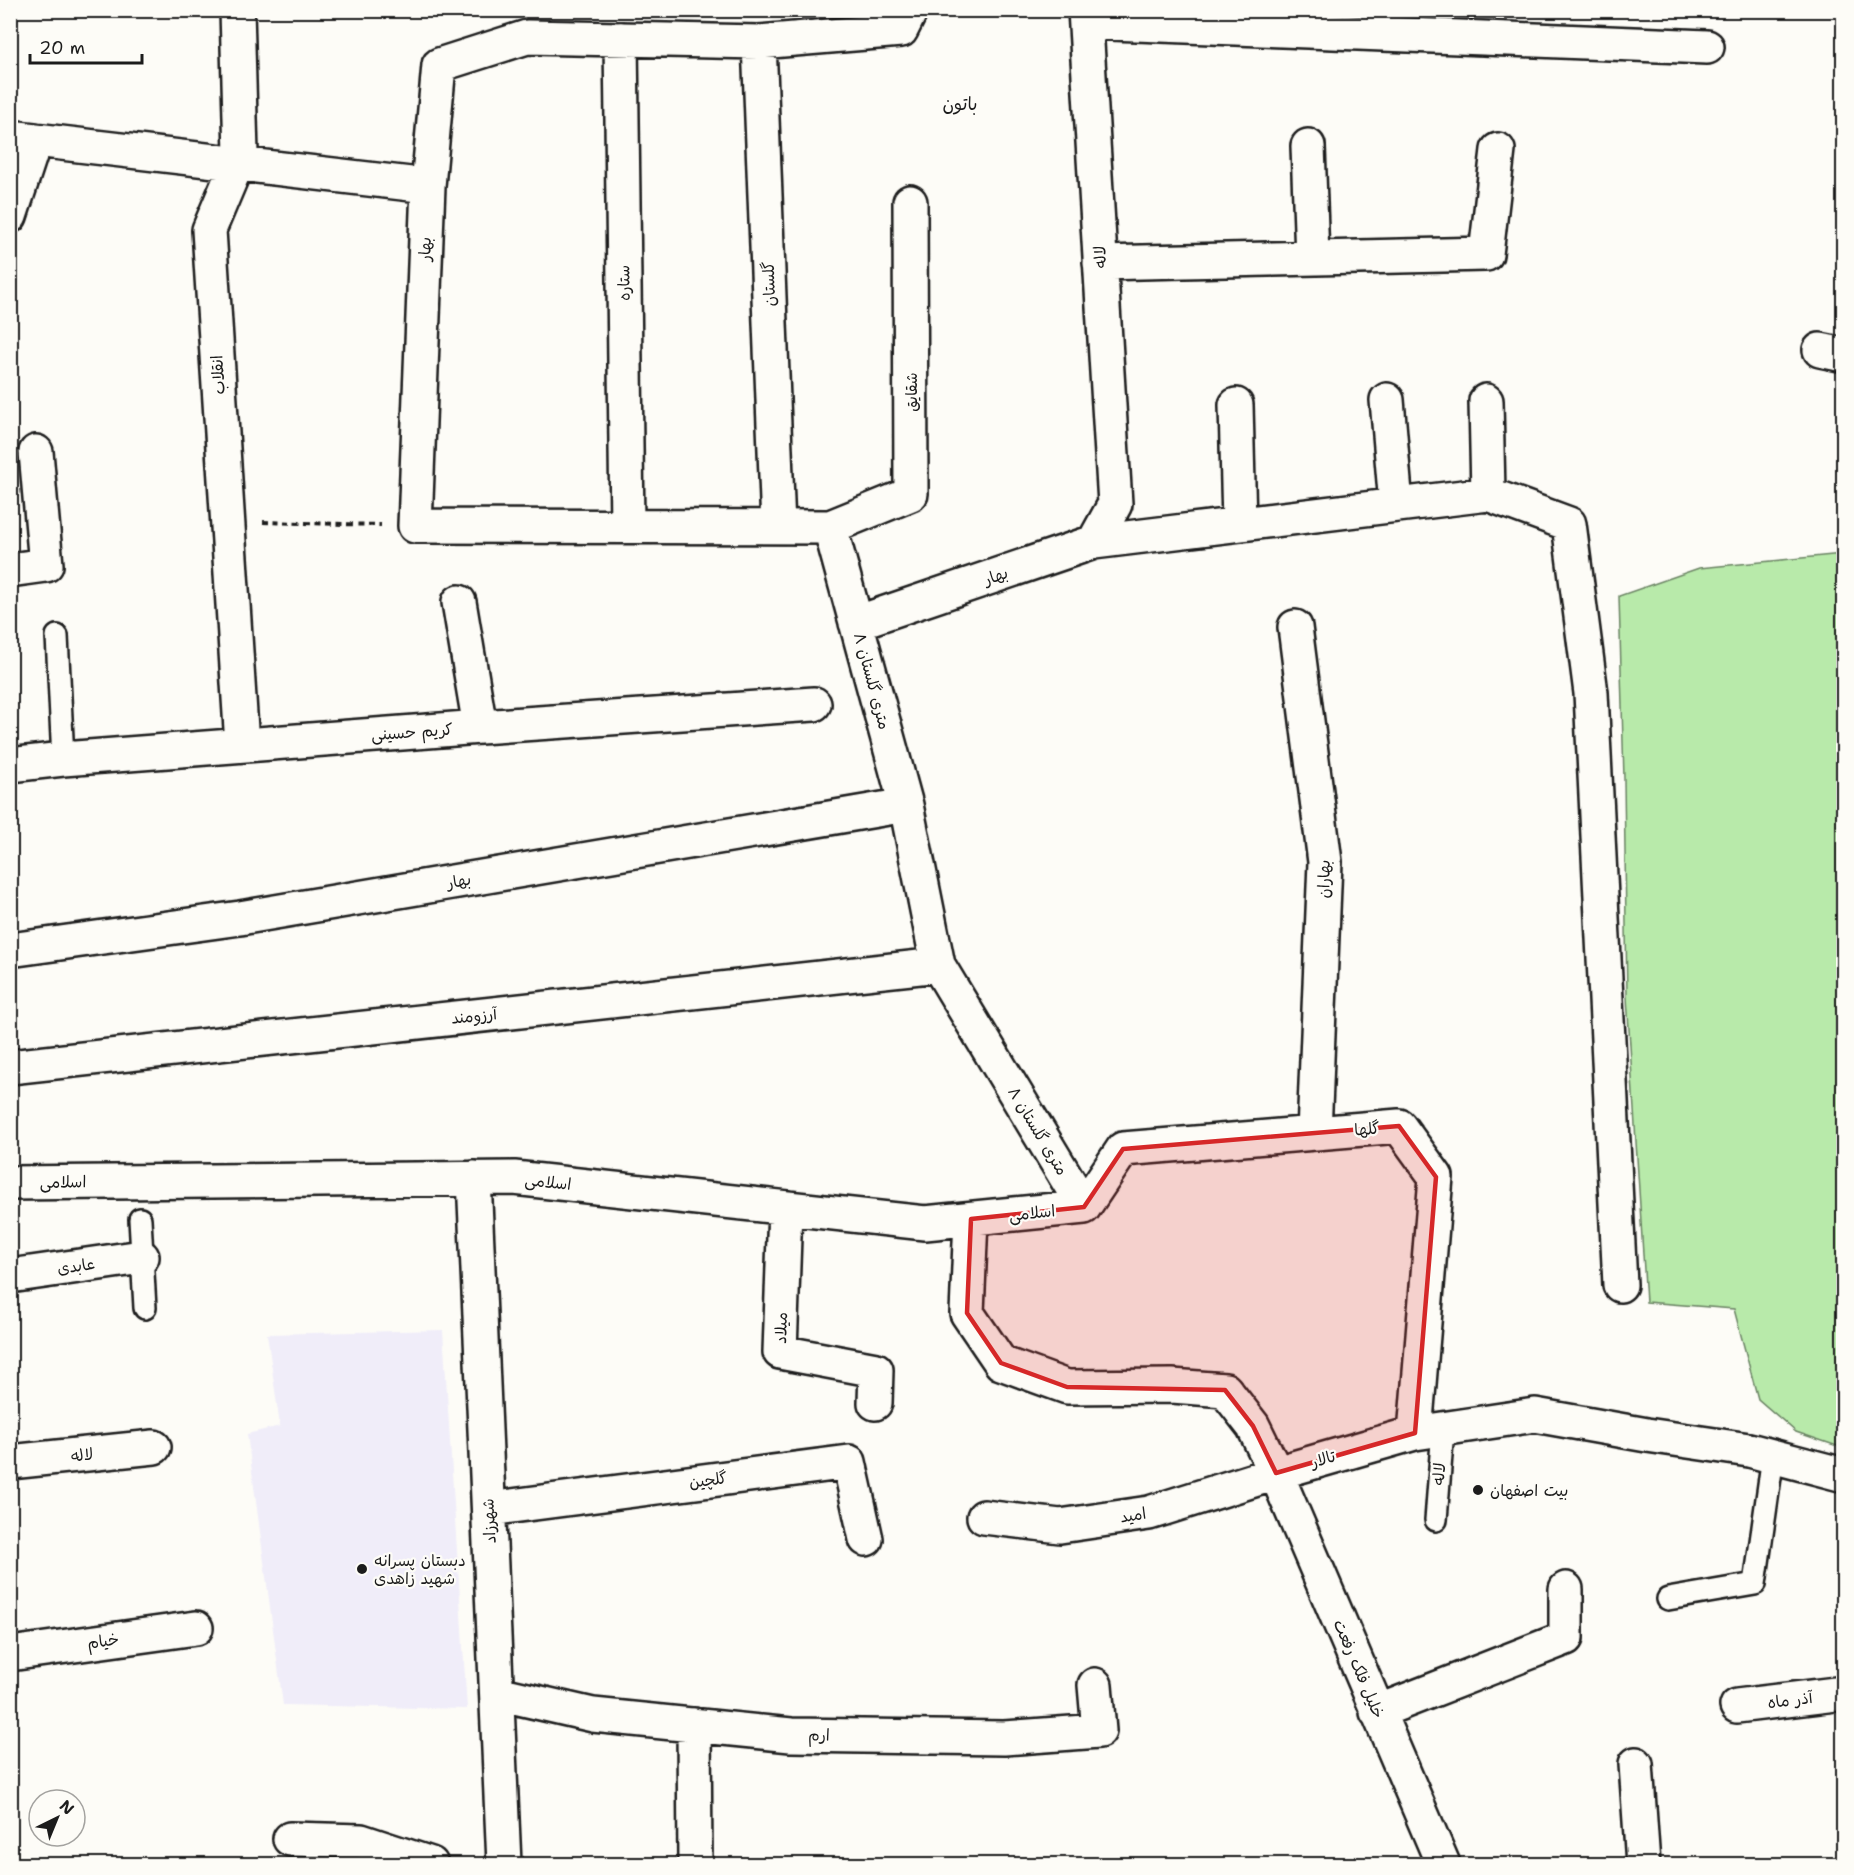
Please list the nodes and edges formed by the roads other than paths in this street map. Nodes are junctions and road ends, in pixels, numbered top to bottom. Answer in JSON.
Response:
{"nodes":[{"id":1,"x":237,"y":10,"type":"edge"},
{"id":2,"x":911,"y":10,"type":"edge"},
{"id":3,"x":1085,"y":16,"type":"edge"},
{"id":4,"x":527,"y":24,"type":"edge"},
{"id":5,"x":621,"y":39,"type":"junction"},
{"id":6,"x":759,"y":42,"type":"junction"},
{"id":7,"x":1707,"y":47,"type":"dead end"},
{"id":8,"x":23,"y":139,"type":"edge"},
{"id":9,"x":1308,"y":146,"type":"dead end"},
{"id":10,"x":1498,"y":150,"type":"dead end"},
{"id":11,"x":237,"y":164,"type":"junction"},
{"id":12,"x":428,"y":186,"type":"junction"},
{"id":13,"x":910,"y":202,"type":"dead end"},
{"id":14,"x":10,"y":216,"type":"edge"},
{"id":15,"x":1312,"y":258,"type":"junction"},
{"id":16,"x":1100,"y":262,"type":"junction"},
{"id":17,"x":1387,"y":400,"type":"dead end"},
{"id":18,"x":1486,"y":401,"type":"dead end"},
{"id":19,"x":1236,"y":405,"type":"dead end"},
{"id":20,"x":36,"y":452,"type":"dead end"},
{"id":21,"x":1488,"y":494,"type":"junction"},
{"id":22,"x":1396,"y":505,"type":"junction"},
{"id":23,"x":1239,"y":524,"type":"junction"},
{"id":24,"x":627,"y":526,"type":"junction"},
{"id":25,"x":830,"y":526,"type":"junction"},
{"id":26,"x":778,"y":527,"type":"junction"},
{"id":27,"x":1094,"y":542,"type":"junction"},
{"id":28,"x":10,"y":570,"type":"edge"},
{"id":29,"x":459,"y":602,"type":"dead end"},
{"id":30,"x":856,"y":624,"type":"junction"},
{"id":31,"x":1295,"y":627,"type":"dead end"},
{"id":32,"x":57,"y":636,"type":"dead end"},
{"id":33,"x":814,"y":704,"type":"dead end"},
{"id":34,"x":480,"y":727,"type":"junction"},
{"id":35,"x":242,"y":745,"type":"junction"},
{"id":36,"x":63,"y":759,"type":"junction"},
{"id":37,"x":10,"y":765,"type":"edge"},
{"id":38,"x":906,"y":805,"type":"junction"},
{"id":39,"x":10,"y":950,"type":"edge"},
{"id":40,"x":938,"y":965,"type":"junction"},
{"id":41,"x":10,"y":1067,"type":"edge"},
{"id":42,"x":1314,"y":1133,"type":"junction"},
{"id":43,"x":474,"y":1178,"type":"junction"},
{"id":44,"x":10,"y":1183,"type":"edge"},
{"id":45,"x":1084,"y":1207,"type":"junction"},
{"id":46,"x":785,"y":1208,"type":"junction"},
{"id":47,"x":140,"y":1219,"type":"dead end"},
{"id":48,"x":971,"y":1219,"type":"junction"},
{"id":49,"x":142,"y":1257,"type":"junction"},
{"id":50,"x":10,"y":1275,"type":"edge"},
{"id":51,"x":1620,"y":1285,"type":"dead end"},
{"id":52,"x":145,"y":1308,"type":"dead end"},
{"id":53,"x":875,"y":1403,"type":"dead end"},
{"id":54,"x":1429,"y":1431,"type":"junction"},
{"id":55,"x":154,"y":1447,"type":"dead end"},
{"id":56,"x":1773,"y":1456,"type":"junction"},
{"id":57,"x":10,"y":1462,"type":"edge"},
{"id":58,"x":1276,"y":1473,"type":"junction"},
{"id":59,"x":1844,"y":1475,"type":"edge"},
{"id":60,"x":489,"y":1509,"type":"junction"},
{"id":61,"x":984,"y":1517,"type":"dead end"},
{"id":62,"x":1436,"y":1520,"type":"dead end"},
{"id":63,"x":866,"y":1539,"type":"dead end"},
{"id":64,"x":1566,"y":1589,"type":"dead end"},
{"id":65,"x":1668,"y":1599,"type":"dead end"},
{"id":66,"x":196,"y":1628,"type":"dead end"},
{"id":67,"x":10,"y":1654,"type":"edge"},
{"id":68,"x":1095,"y":1685,"type":"dead end"},
{"id":69,"x":497,"y":1693,"type":"junction"},
{"id":70,"x":1844,"y":1693,"type":"edge"},
{"id":71,"x":1737,"y":1706,"type":"dead end"},
{"id":72,"x":1377,"y":1712,"type":"junction"},
{"id":73,"x":694,"y":1725,"type":"junction"},
{"id":74,"x":1636,"y":1764,"type":"dead end"},
{"id":75,"x":290,"y":1839,"type":"dead end"},
{"id":76,"x":431,"y":1864,"type":"edge"},
{"id":77,"x":504,"y":1864,"type":"edge"},
{"id":78,"x":695,"y":1864,"type":"edge"},
{"id":79,"x":1443,"y":1864,"type":"edge"},
{"id":80,"x":1643,"y":1864,"type":"edge"}],
"edges":[{"from":1,"to":11,"type":"street","name":"انقلاب"},
{"from":2,"to":6,"type":"street"},
{"from":3,"to":7,"type":"street"},
{"from":3,"to":16,"type":"street","name":"لاله"},
{"from":4,"to":5,"type":"street"},
{"from":4,"to":12,"type":"street","name":"بهار"},
{"from":5,"to":6,"type":"street"},
{"from":5,"to":24,"type":"street","name":"ستاره"},
{"from":6,"to":26,"type":"street","name":"گلستان"},
{"from":8,"to":11,"type":"street"},
{"from":8,"to":14,"type":"street"},
{"from":9,"to":15,"type":"street"},
{"from":10,"to":15,"type":"street"},
{"from":11,"to":12,"type":"street"},
{"from":11,"to":35,"type":"street","name":"انقلاب"},
{"from":12,"to":24,"type":"street","name":"بهار"},
{"from":13,"to":25,"type":"street","name":"شقایق"},
{"from":15,"to":16,"type":"street"},
{"from":16,"to":27,"type":"street","name":"لاله"},
{"from":17,"to":22,"type":"street"},
{"from":18,"to":21,"type":"street"},
{"from":19,"to":23,"type":"street"},
{"from":20,"to":28,"type":"street"},
{"from":21,"to":22,"type":"street","name":"بهار"},
{"from":21,"to":51,"type":"street"},
{"from":22,"to":23,"type":"street","name":"بهار"},
{"from":23,"to":27,"type":"street","name":"بهار"},
{"from":24,"to":26,"type":"street"},
{"from":25,"to":26,"type":"street"},
{"from":25,"to":30,"type":"street","name":"۸ متری گلستان"},
{"from":27,"to":30,"type":"street","name":"بهار"},
{"from":29,"to":34,"type":"street"},
{"from":30,"to":38,"type":"street","name":"۸ متری گلستان"},
{"from":31,"to":42,"type":"street","name":"بهاران"},
{"from":32,"to":36,"type":"lane"},
{"from":33,"to":34,"type":"street","name":"کریم حسینی"},
{"from":34,"to":35,"type":"street","name":"کریم حسینی"},
{"from":35,"to":36,"type":"street","name":"کریم حسینی"},
{"from":36,"to":37,"type":"street","name":"کریم حسینی"},
{"from":38,"to":39,"type":"street","name":"بهار"},
{"from":38,"to":40,"type":"street","name":"۸ متری گلستان"},
{"from":40,"to":41,"type":"street","name":"آرزومند"},
{"from":40,"to":45,"type":"street","name":"۸ متری گلستان"},
{"from":42,"to":45,"type":"street","name":"گلها"},
{"from":42,"to":54,"type":"street","name":"گلها"},
{"from":43,"to":44,"type":"street","name":"اسلامی"},
{"from":43,"to":46,"type":"street","name":"اسلامی"},
{"from":43,"to":60,"type":"street","name":"شهرزاد"},
{"from":45,"to":48,"type":"street","name":"اسلامی"},
{"from":46,"to":48,"type":"street","name":"اسلامی"},
{"from":46,"to":53,"type":"street","name":"میلاد"},
{"from":47,"to":49,"type":"lane"},
{"from":48,"to":58,"type":"street"},
{"from":49,"to":50,"type":"street","name":"عابدی"},
{"from":49,"to":52,"type":"lane"},
{"from":54,"to":56,"type":"street","name":"تالار"},
{"from":54,"to":58,"type":"street","name":"تالار"},
{"from":54,"to":62,"type":"lane","name":"لاله"},
{"from":55,"to":57,"type":"street","name":"لاله"},
{"from":56,"to":59,"type":"street","name":"تالار"},
{"from":56,"to":65,"type":"lane"},
{"from":58,"to":61,"type":"street","name":"امید"},
{"from":58,"to":72,"type":"street","name":"خلیل فلک رفعت"},
{"from":60,"to":63,"type":"street","name":"گلچین"},
{"from":60,"to":69,"type":"street","name":"شهرزاد"},
{"from":64,"to":72,"type":"street"},
{"from":66,"to":67,"type":"street","name":"خیام"},
{"from":68,"to":73,"type":"street","name":"ارم"},
{"from":69,"to":73,"type":"street","name":"ارم"},
{"from":69,"to":77,"type":"street","name":"شهرزاد"},
{"from":70,"to":71,"type":"street","name":"آذر ماه"},
{"from":72,"to":79,"type":"street","name":"خلیل فلک رفعت"},
{"from":73,"to":78,"type":"street"},
{"from":74,"to":80,"type":"street"},
{"from":75,"to":76,"type":"street"}]}
